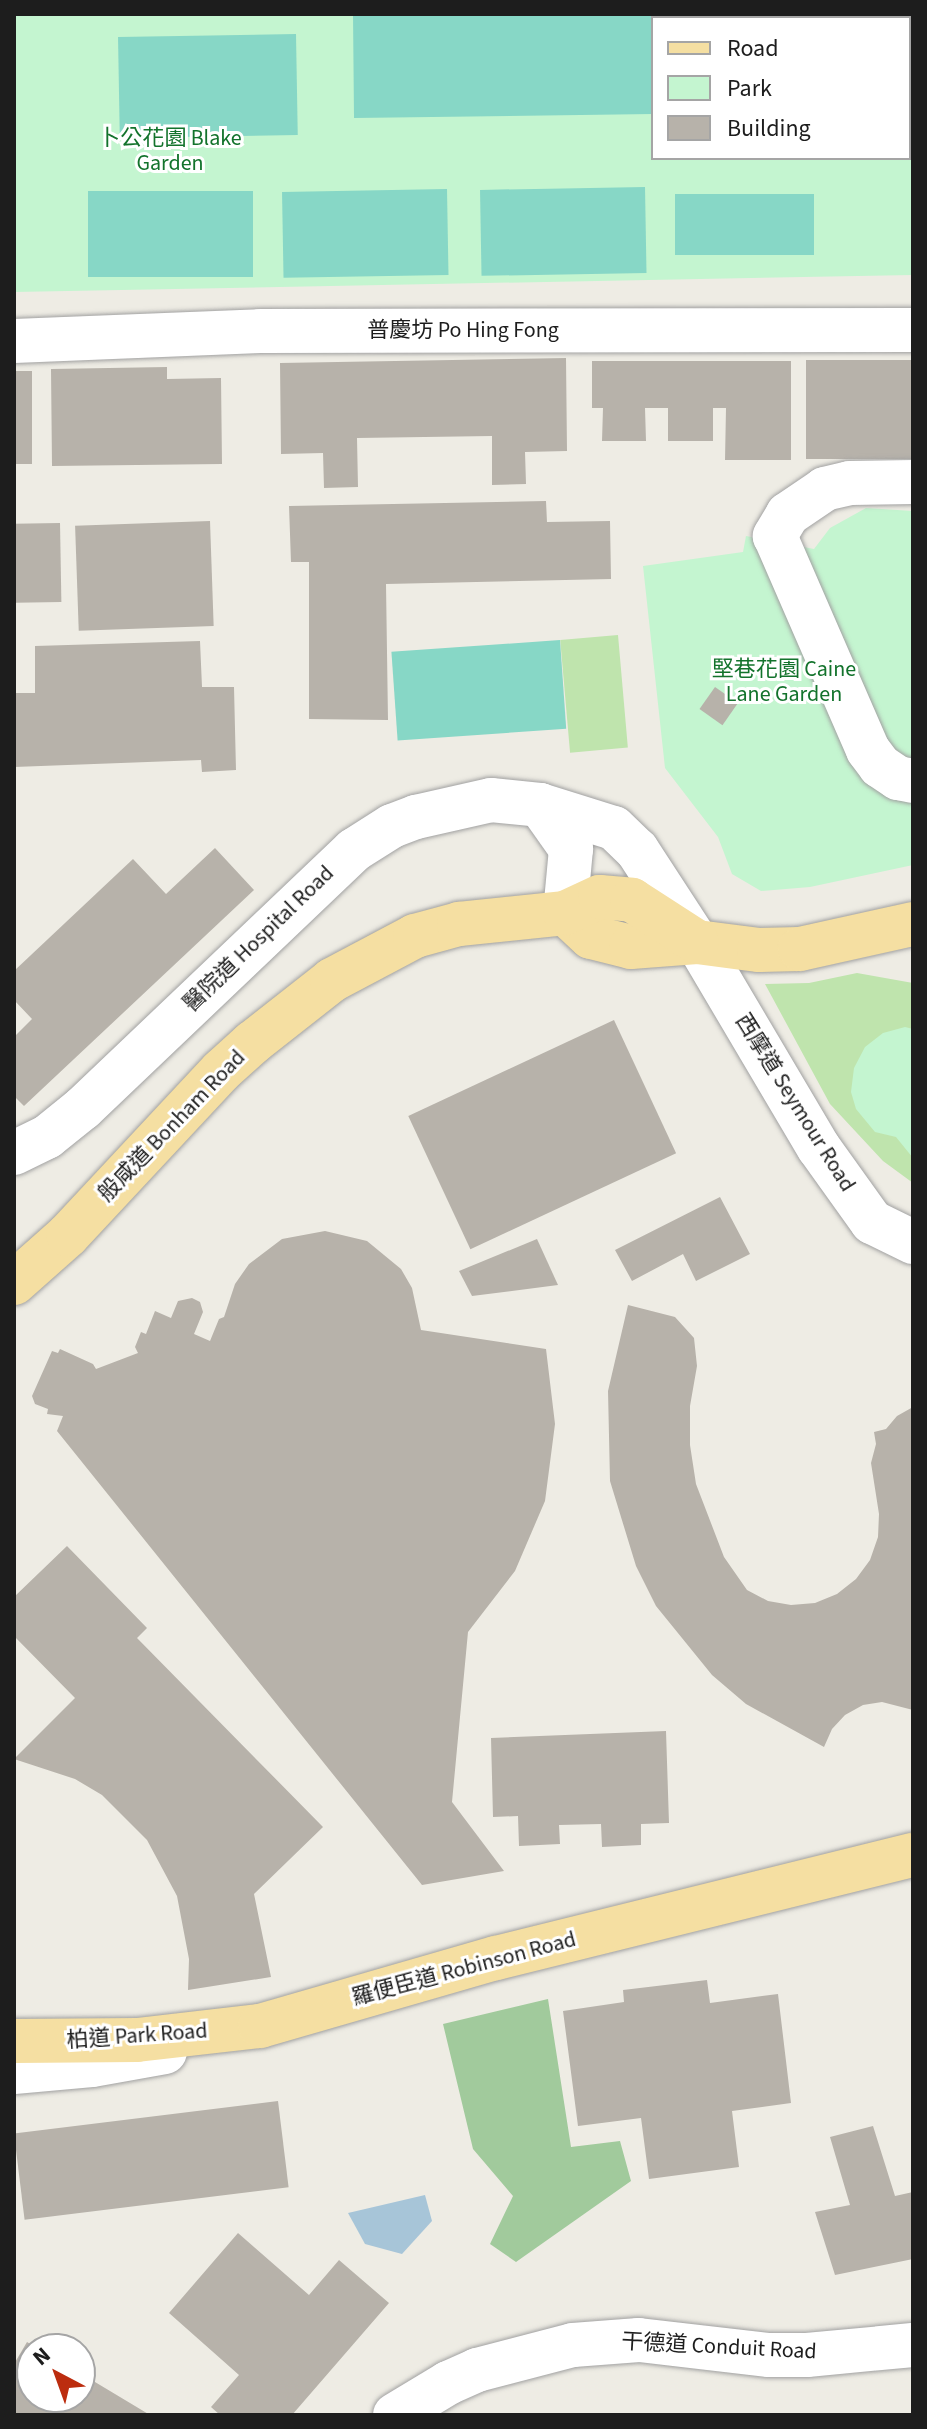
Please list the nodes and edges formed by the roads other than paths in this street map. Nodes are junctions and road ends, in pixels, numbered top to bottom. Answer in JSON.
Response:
{"nodes":[{"id":1,"x":913,"y":330,"type":"edge"},
{"id":2,"x":14,"y":341,"type":"edge"},
{"id":3,"x":913,"y":482,"type":"edge"},
{"id":4,"x":913,"y":781,"type":"edge"},
{"id":5,"x":540,"y":805,"type":"junction"},
{"id":6,"x":565,"y":913,"type":"junction"},
{"id":7,"x":913,"y":924,"type":"edge"},
{"id":8,"x":697,"y":942,"type":"junction"},
{"id":9,"x":14,"y":1153,"type":"edge"},
{"id":10,"x":913,"y":1242,"type":"edge"},
{"id":11,"x":14,"y":1283,"type":"edge"},
{"id":12,"x":913,"y":1855,"type":"edge"},
{"id":13,"x":260,"y":2026,"type":"junction"},
{"id":14,"x":14,"y":2041,"type":"edge"},
{"id":15,"x":14,"y":2072,"type":"edge"},
{"id":16,"x":913,"y":2345,"type":"edge"},
{"id":17,"x":395,"y":2415,"type":"edge"}],
"edges":[{"from":1,"to":2,"type":"street","name":"普慶坊 Po Hing Fong"},
{"from":3,"to":4,"type":"street"},
{"from":5,"to":6,"type":"street"},
{"from":5,"to":8,"type":"street","name":"醫院道 Hospital Road"},
{"from":5,"to":9,"type":"street","name":"醫院道 Hospital Road"},
{"from":6,"to":8,"type":"main road"},
{"from":6,"to":11,"type":"main road","name":"般咸道 Bonham Road"},
{"from":7,"to":8,"type":"main road"},
{"from":8,"to":10,"type":"street","name":"西摩道 Seymour Road"},
{"from":12,"to":13,"type":"main road","name":"羅便臣道 Robinson Road"},
{"from":13,"to":14,"type":"main road","name":"柏道 Park Road"},
{"from":13,"to":15,"type":"street","name":"羅便臣道 Robinson Road"},
{"from":16,"to":17,"type":"street","name":"干德道 Conduit Road"}]}
